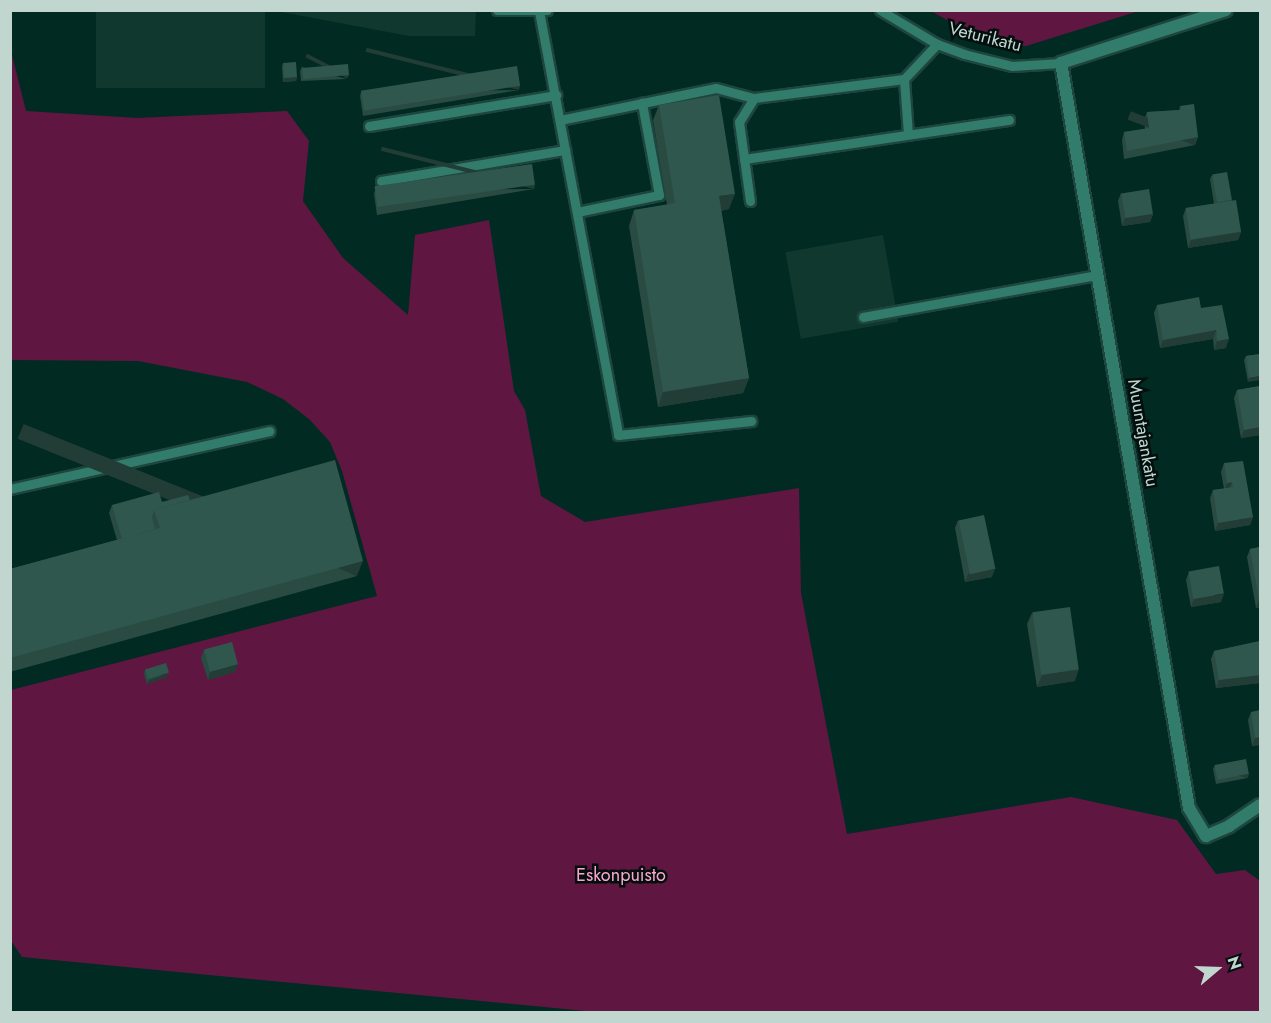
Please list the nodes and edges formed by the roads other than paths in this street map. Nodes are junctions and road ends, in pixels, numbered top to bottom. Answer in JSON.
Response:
{"nodes":[{"id":1,"x":497,"y":10,"type":"edge"},
{"id":2,"x":880,"y":10,"type":"edge"},
{"id":3,"x":1226,"y":10,"type":"edge"},
{"id":4,"x":543,"y":11,"type":"edge"},
{"id":5,"x":937,"y":44,"type":"junction"},
{"id":6,"x":1061,"y":63,"type":"junction"},
{"id":7,"x":904,"y":78,"type":"junction"},
{"id":8,"x":556,"y":95,"type":"junction"},
{"id":9,"x":754,"y":98,"type":"junction"},
{"id":10,"x":642,"y":103,"type":"junction"},
{"id":11,"x":560,"y":120,"type":"junction"},
{"id":12,"x":1010,"y":120,"type":"dead end"},
{"id":13,"x":369,"y":126,"type":"dead end"},
{"id":14,"x":908,"y":134,"type":"junction"},
{"id":15,"x":566,"y":150,"type":"junction"},
{"id":16,"x":744,"y":159,"type":"junction"},
{"id":17,"x":381,"y":181,"type":"dead end"},
{"id":18,"x":750,"y":201,"type":"dead end"},
{"id":19,"x":577,"y":212,"type":"junction"},
{"id":20,"x":1097,"y":275,"type":"junction"},
{"id":21,"x":863,"y":317,"type":"dead end"},
{"id":22,"x":751,"y":421,"type":"dead end"},
{"id":23,"x":270,"y":431,"type":"dead end"},
{"id":24,"x":10,"y":489,"type":"edge"},
{"id":25,"x":1260,"y":805,"type":"edge"}],
"edges":[{"from":1,"to":4,"type":"lane"},
{"from":2,"to":5,"type":"lane","name":"Veturikatu"},
{"from":3,"to":6,"type":"street","name":"Veturikatu"},
{"from":4,"to":8,"type":"lane"},
{"from":5,"to":6,"type":"lane","name":"Veturikatu"},
{"from":5,"to":7,"type":"lane"},
{"from":6,"to":20,"type":"street","name":"Muuntajankatu"},
{"from":7,"to":9,"type":"lane"},
{"from":7,"to":14,"type":"lane"},
{"from":8,"to":11,"type":"lane"},
{"from":8,"to":13,"type":"lane"},
{"from":9,"to":10,"type":"lane"},
{"from":9,"to":16,"type":"lane"},
{"from":10,"to":11,"type":"lane"},
{"from":10,"to":19,"type":"lane"},
{"from":11,"to":15,"type":"lane"},
{"from":12,"to":14,"type":"lane"},
{"from":14,"to":16,"type":"lane"},
{"from":15,"to":17,"type":"lane"},
{"from":15,"to":19,"type":"lane"},
{"from":16,"to":18,"type":"lane"},
{"from":19,"to":22,"type":"lane"},
{"from":20,"to":21,"type":"lane"},
{"from":20,"to":25,"type":"street","name":"Muuntajankatu"},
{"from":23,"to":24,"type":"lane"}]}
